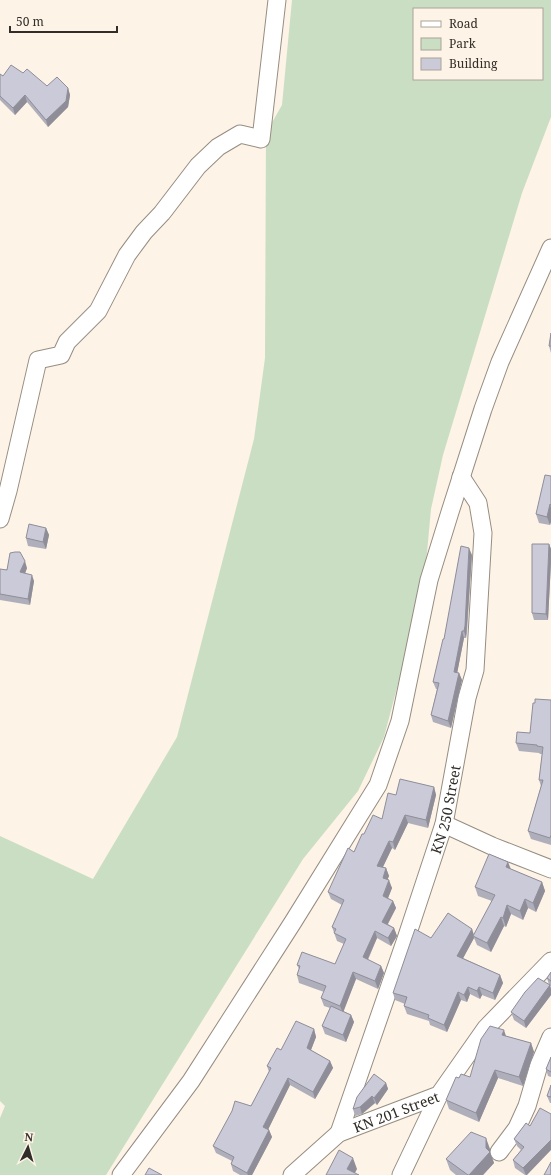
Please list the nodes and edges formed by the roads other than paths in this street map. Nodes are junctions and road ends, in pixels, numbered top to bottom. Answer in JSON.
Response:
{"nodes":[{"id":1,"x":277,"y":0,"type":"edge"},
{"id":2,"x":551,"y":248,"type":"edge"},
{"id":3,"x":461,"y":477,"type":"junction"},
{"id":4,"x":0,"y":519,"type":"edge"},
{"id":5,"x":444,"y":824,"type":"junction"},
{"id":6,"x":551,"y":869,"type":"edge"},
{"id":7,"x":551,"y":961,"type":"edge"},
{"id":8,"x":551,"y":1037,"type":"edge"},
{"id":9,"x":439,"y":1095,"type":"junction"},
{"id":10,"x":339,"y":1132,"type":"junction"},
{"id":11,"x":499,"y":1152,"type":"dead end"},
{"id":12,"x":121,"y":1175,"type":"edge"},
{"id":13,"x":292,"y":1175,"type":"edge"},
{"id":14,"x":401,"y":1175,"type":"edge"}],
"edges":[{"from":1,"to":4,"type":"street"},
{"from":2,"to":3,"type":"street"},
{"from":3,"to":5,"type":"street","name":"KN 250 Street"},
{"from":3,"to":12,"type":"street"},
{"from":5,"to":6,"type":"street"},
{"from":5,"to":10,"type":"street","name":"KN 250 Street"},
{"from":7,"to":9,"type":"street","name":"KN 201 Street"},
{"from":8,"to":11,"type":"street"},
{"from":9,"to":10,"type":"street","name":"KN 201 Street"},
{"from":9,"to":14,"type":"street"},
{"from":10,"to":13,"type":"street","name":"KN 201 Street"}]}
